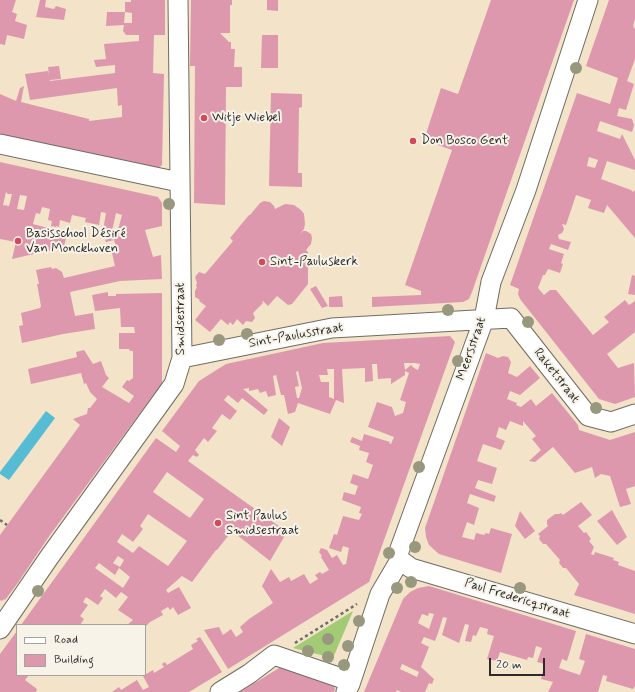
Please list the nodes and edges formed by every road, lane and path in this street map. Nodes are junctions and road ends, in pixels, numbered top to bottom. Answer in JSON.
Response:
{"nodes":[{"id":1,"x":178,"y":0,"type":"edge"},
{"id":2,"x":588,"y":0,"type":"edge"},
{"id":3,"x":0,"y":144,"type":"edge"},
{"id":4,"x":179,"y":182,"type":"junction"},
{"id":5,"x":484,"y":319,"type":"junction"},
{"id":6,"x":182,"y":358,"type":"junction"},
{"id":7,"x":635,"y":414,"type":"edge"},
{"id":8,"x":0,"y":520,"type":"edge"},
{"id":9,"x":7,"y":525,"type":"dead end"},
{"id":10,"x":400,"y":560,"type":"junction"},
{"id":11,"x":358,"y":604,"type":"dead end"},
{"id":12,"x":0,"y":629,"type":"edge"},
{"id":13,"x":635,"y":634,"type":"edge"},
{"id":14,"x":274,"y":655,"type":"junction"},
{"id":15,"x":348,"y":688,"type":"edge"},
{"id":16,"x":220,"y":692,"type":"edge"}],
"edges":[{"from":1,"to":4,"type":"street","name":"Smidsestraat"},
{"from":2,"to":5,"type":"street","name":"Meersstraat"},
{"from":3,"to":4,"type":"street"},
{"from":4,"to":6,"type":"street","name":"Smidsestraat"},
{"from":5,"to":6,"type":"street","name":"Sint-Paulusstraat"},
{"from":5,"to":7,"type":"street","name":"Raketstraat"},
{"from":5,"to":10,"type":"street","name":"Meersstraat"},
{"from":6,"to":12,"type":"street","name":"Smidsestraat"},
{"from":8,"to":9,"type":"path"},
{"from":10,"to":13,"type":"street","name":"Paul Fredericqstraat"},
{"from":10,"to":15,"type":"street","name":"Meersstraat"},
{"from":11,"to":14,"type":"path"},
{"from":14,"to":15,"type":"street"},
{"from":14,"to":16,"type":"street"}]}
